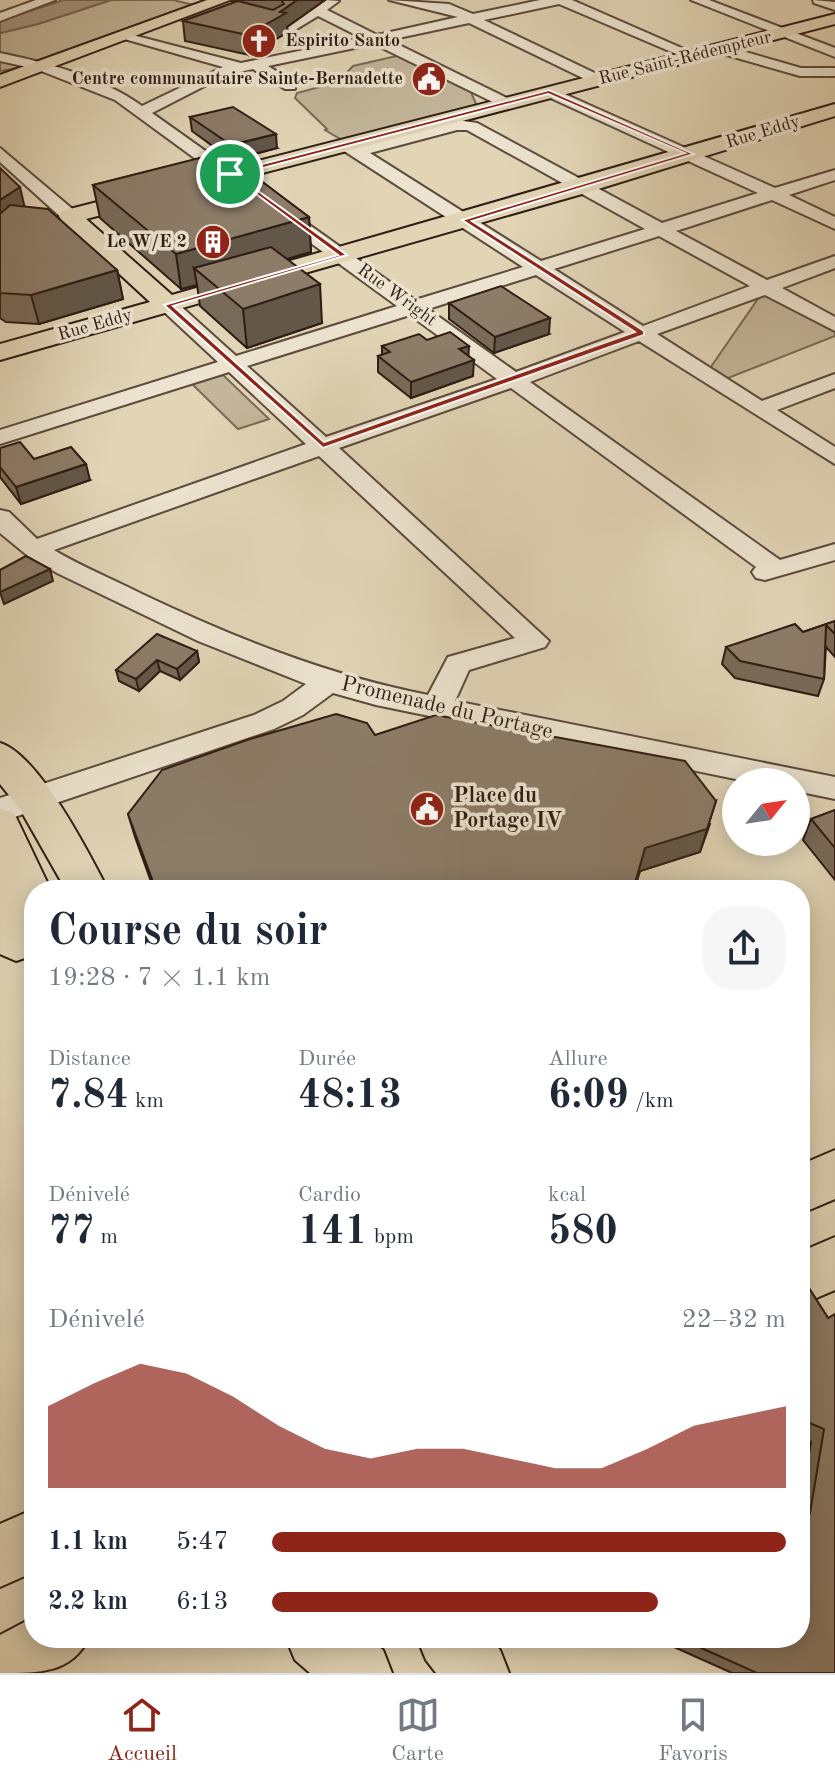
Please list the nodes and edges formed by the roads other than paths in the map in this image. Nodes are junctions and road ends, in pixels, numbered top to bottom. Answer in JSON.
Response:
{"nodes":[{"id":1,"x":49,"y":0,"type":"edge"},
{"id":2,"x":334,"y":0,"type":"edge"},
{"id":3,"x":395,"y":0,"type":"edge"},
{"id":4,"x":560,"y":0,"type":"edge"},
{"id":5,"x":697,"y":0,"type":"edge"},
{"id":6,"x":819,"y":0,"type":"edge"},
{"id":7,"x":221,"y":5,"type":"edge"},
{"id":8,"x":835,"y":6,"type":"edge"},
{"id":9,"x":318,"y":11,"type":"junction"},
{"id":10,"x":0,"y":17,"type":"edge"},
{"id":11,"x":473,"y":19,"type":"junction"},
{"id":12,"x":835,"y":19,"type":"edge"},
{"id":13,"x":285,"y":30,"type":"edge"},
{"id":14,"x":783,"y":33,"type":"junction"},
{"id":15,"x":126,"y":35,"type":"junction"},
{"id":16,"x":374,"y":40,"type":"junction"},
{"id":17,"x":721,"y":49,"type":"junction"},
{"id":18,"x":835,"y":53,"type":"edge"},
{"id":19,"x":693,"y":56,"type":"junction"},
{"id":20,"x":0,"y":57,"type":"edge"},
{"id":21,"x":40,"y":66,"type":"junction"},
{"id":22,"x":248,"y":66,"type":"junction"},
{"id":23,"x":835,"y":72,"type":"edge"},
{"id":24,"x":598,"y":80,"type":"junction"},
{"id":25,"x":0,"y":81,"type":"edge"},
{"id":26,"x":462,"y":82,"type":"junction"},
{"id":27,"x":290,"y":86,"type":"dead end"},
{"id":28,"x":549,"y":92,"type":"junction"},
{"id":29,"x":506,"y":103,"type":"junction"},
{"id":30,"x":835,"y":110,"type":"edge"},
{"id":31,"x":141,"y":112,"type":"junction"},
{"id":32,"x":459,"y":115,"type":"junction"},
{"id":33,"x":350,"y":148,"type":"junction"},
{"id":34,"x":0,"y":153,"type":"edge"},
{"id":35,"x":691,"y":154,"type":"junction"},
{"id":36,"x":230,"y":174,"type":"junction"},
{"id":37,"x":835,"y":175,"type":"edge"},
{"id":38,"x":583,"y":186,"type":"junction"},
{"id":39,"x":775,"y":194,"type":"junction"},
{"id":40,"x":70,"y":216,"type":"junction"},
{"id":41,"x":466,"y":220,"type":"junction"},
{"id":42,"x":835,"y":224,"type":"edge"},
{"id":43,"x":662,"y":230,"type":"junction"},
{"id":44,"x":344,"y":255,"type":"junction"},
{"id":45,"x":835,"y":262,"type":"edge"},
{"id":46,"x":538,"y":266,"type":"junction"},
{"id":47,"x":766,"y":287,"type":"junction"},
{"id":48,"x":168,"y":305,"type":"junction"},
{"id":49,"x":412,"y":305,"type":"junction"},
{"id":50,"x":835,"y":325,"type":"edge"},
{"id":51,"x":641,"y":333,"type":"junction"},
{"id":52,"x":0,"y":352,"type":"edge"},
{"id":53,"x":233,"y":362,"type":"junction"},
{"id":54,"x":514,"y":380,"type":"junction"},
{"id":55,"x":835,"y":380,"type":"edge"},
{"id":56,"x":760,"y":409,"type":"junction"},
{"id":57,"x":0,"y":437,"type":"edge"},
{"id":58,"x":323,"y":445,"type":"junction"},
{"id":59,"x":835,"y":457,"type":"edge"},
{"id":60,"x":0,"y":517,"type":"edge"},
{"id":61,"x":36,"y":550,"type":"junction"},
{"id":62,"x":835,"y":552,"type":"edge"},
{"id":63,"x":329,"y":681,"type":"junction"},
{"id":64,"x":437,"y":707,"type":"junction"},
{"id":65,"x":0,"y":757,"type":"edge"},
{"id":66,"x":835,"y":788,"type":"edge"},
{"id":67,"x":17,"y":804,"type":"edge"},
{"id":68,"x":9,"y":841,"type":"edge"},
{"id":69,"x":25,"y":880,"type":"edge"},
{"id":70,"x":79,"y":880,"type":"edge"},
{"id":71,"x":16,"y":943,"type":"dead end"},
{"id":72,"x":835,"y":1174,"type":"edge"},
{"id":73,"x":810,"y":1185,"type":"edge"},
{"id":74,"x":835,"y":1263,"type":"edge"},
{"id":75,"x":810,"y":1274,"type":"edge"},
{"id":76,"x":24,"y":1544,"type":"edge"},
{"id":77,"x":0,"y":1557,"type":"edge"},
{"id":78,"x":39,"y":1648,"type":"edge"},
{"id":79,"x":330,"y":1648,"type":"edge"},
{"id":80,"x":350,"y":1648,"type":"edge"},
{"id":81,"x":456,"y":1648,"type":"edge"},
{"id":82,"x":0,"y":1669,"type":"edge"},
{"id":83,"x":362,"y":1673,"type":"edge"},
{"id":84,"x":477,"y":1673,"type":"edge"}],
"edges":[{"from":1,"to":10,"type":"street"},
{"from":2,"to":9,"type":"street"},
{"from":3,"to":11,"type":"street"},
{"from":4,"to":11,"type":"street"},
{"from":4,"to":19,"type":"street"},
{"from":5,"to":14,"type":"street"},
{"from":6,"to":8,"type":"street"},
{"from":7,"to":15,"type":"main road"},
{"from":9,"to":13,"type":"street"},
{"from":9,"to":16,"type":"street"},
{"from":11,"to":16,"type":"street"},
{"from":11,"to":24,"type":"street"},
{"from":12,"to":14,"type":"main road","name":"Rue Saint-Rédempteur"},
{"from":14,"to":17,"type":"main road","name":"Rue Saint-Rédempteur"},
{"from":14,"to":18,"type":"street"},
{"from":15,"to":21,"type":"main road"},
{"from":15,"to":22,"type":"street"},
{"from":16,"to":22,"type":"street"},
{"from":16,"to":26,"type":"street"},
{"from":17,"to":19,"type":"main road","name":"Rue Saint-Rédempteur"},
{"from":17,"to":23,"type":"street"},
{"from":19,"to":24,"type":"main road","name":"Rue Saint-Rédempteur"},
{"from":20,"to":21,"type":"street","name":"Rue Wright"},
{"from":21,"to":25,"type":"main road"},
{"from":21,"to":31,"type":"street","name":"Rue Wright"},
{"from":22,"to":27,"type":"street"},
{"from":22,"to":31,"type":"street"},
{"from":24,"to":28,"type":"main road","name":"Rue Saint-Rédempteur"},
{"from":26,"to":29,"type":"street"},
{"from":26,"to":32,"type":"street"},
{"from":28,"to":29,"type":"main road","name":"Rue Saint-Rédempteur"},
{"from":28,"to":35,"type":"street"},
{"from":29,"to":32,"type":"main road","name":"Rue Saint-Rédempteur"},
{"from":30,"to":35,"type":"main road","name":"Rue Eddy"},
{"from":31,"to":36,"type":"street","name":"Rue Wright"},
{"from":32,"to":33,"type":"main road","name":"Rue Saint-Rédempteur"},
{"from":33,"to":36,"type":"main road","name":"Rue Saint-Rédempteur"},
{"from":33,"to":38,"type":"street"},
{"from":33,"to":41,"type":"street"},
{"from":34,"to":40,"type":"street"},
{"from":35,"to":38,"type":"main road","name":"Rue Eddy"},
{"from":35,"to":39,"type":"street"},
{"from":36,"to":40,"type":"main road","name":"Rue Saint-Rédempteur"},
{"from":36,"to":44,"type":"street","name":"Rue Wright"},
{"from":37,"to":39,"type":"street"},
{"from":38,"to":41,"type":"main road","name":"Rue Eddy"},
{"from":38,"to":43,"type":"street"},
{"from":39,"to":42,"type":"street"},
{"from":39,"to":43,"type":"street"},
{"from":40,"to":48,"type":"main road"},
{"from":41,"to":44,"type":"main road","name":"Rue Eddy"},
{"from":41,"to":46,"type":"street"},
{"from":43,"to":46,"type":"street"},
{"from":43,"to":47,"type":"street"},
{"from":44,"to":48,"type":"main road","name":"Rue Eddy"},
{"from":44,"to":49,"type":"street","name":"Rue Wright"},
{"from":45,"to":47,"type":"street"},
{"from":46,"to":49,"type":"street"},
{"from":46,"to":51,"type":"street"},
{"from":47,"to":50,"type":"street"},
{"from":47,"to":51,"type":"street"},
{"from":48,"to":52,"type":"main road","name":"Rue Eddy"},
{"from":48,"to":53,"type":"street"},
{"from":49,"to":53,"type":"street"},
{"from":49,"to":54,"type":"street","name":"Rue Wright"},
{"from":51,"to":54,"type":"street"},
{"from":51,"to":56,"type":"street"},
{"from":53,"to":57,"type":"street"},
{"from":53,"to":58,"type":"street"},
{"from":54,"to":58,"type":"street"},
{"from":54,"to":62,"type":"street","name":"Rue Wright"},
{"from":55,"to":56,"type":"street"},
{"from":56,"to":59,"type":"street"},
{"from":58,"to":61,"type":"street"},
{"from":58,"to":64,"type":"street"},
{"from":60,"to":61,"type":"street","name":"Promenade du Portage"},
{"from":61,"to":63,"type":"street","name":"Promenade du Portage"},
{"from":63,"to":64,"type":"street","name":"Promenade du Portage"},
{"from":63,"to":67,"type":"street"},
{"from":64,"to":66,"type":"street","name":"Promenade du Portage"},
{"from":65,"to":67,"type":"main road"},
{"from":67,"to":70,"type":"main road"},
{"from":68,"to":69,"type":"main road"},
{"from":68,"to":71,"type":"main road"},
{"from":72,"to":73,"type":"main road"},
{"from":74,"to":75,"type":"main road"},
{"from":76,"to":77,"type":"main road"},
{"from":78,"to":82,"type":"main road"},
{"from":79,"to":83,"type":"main road"},
{"from":80,"to":83,"type":"main road"},
{"from":81,"to":84,"type":"main road"}]}
